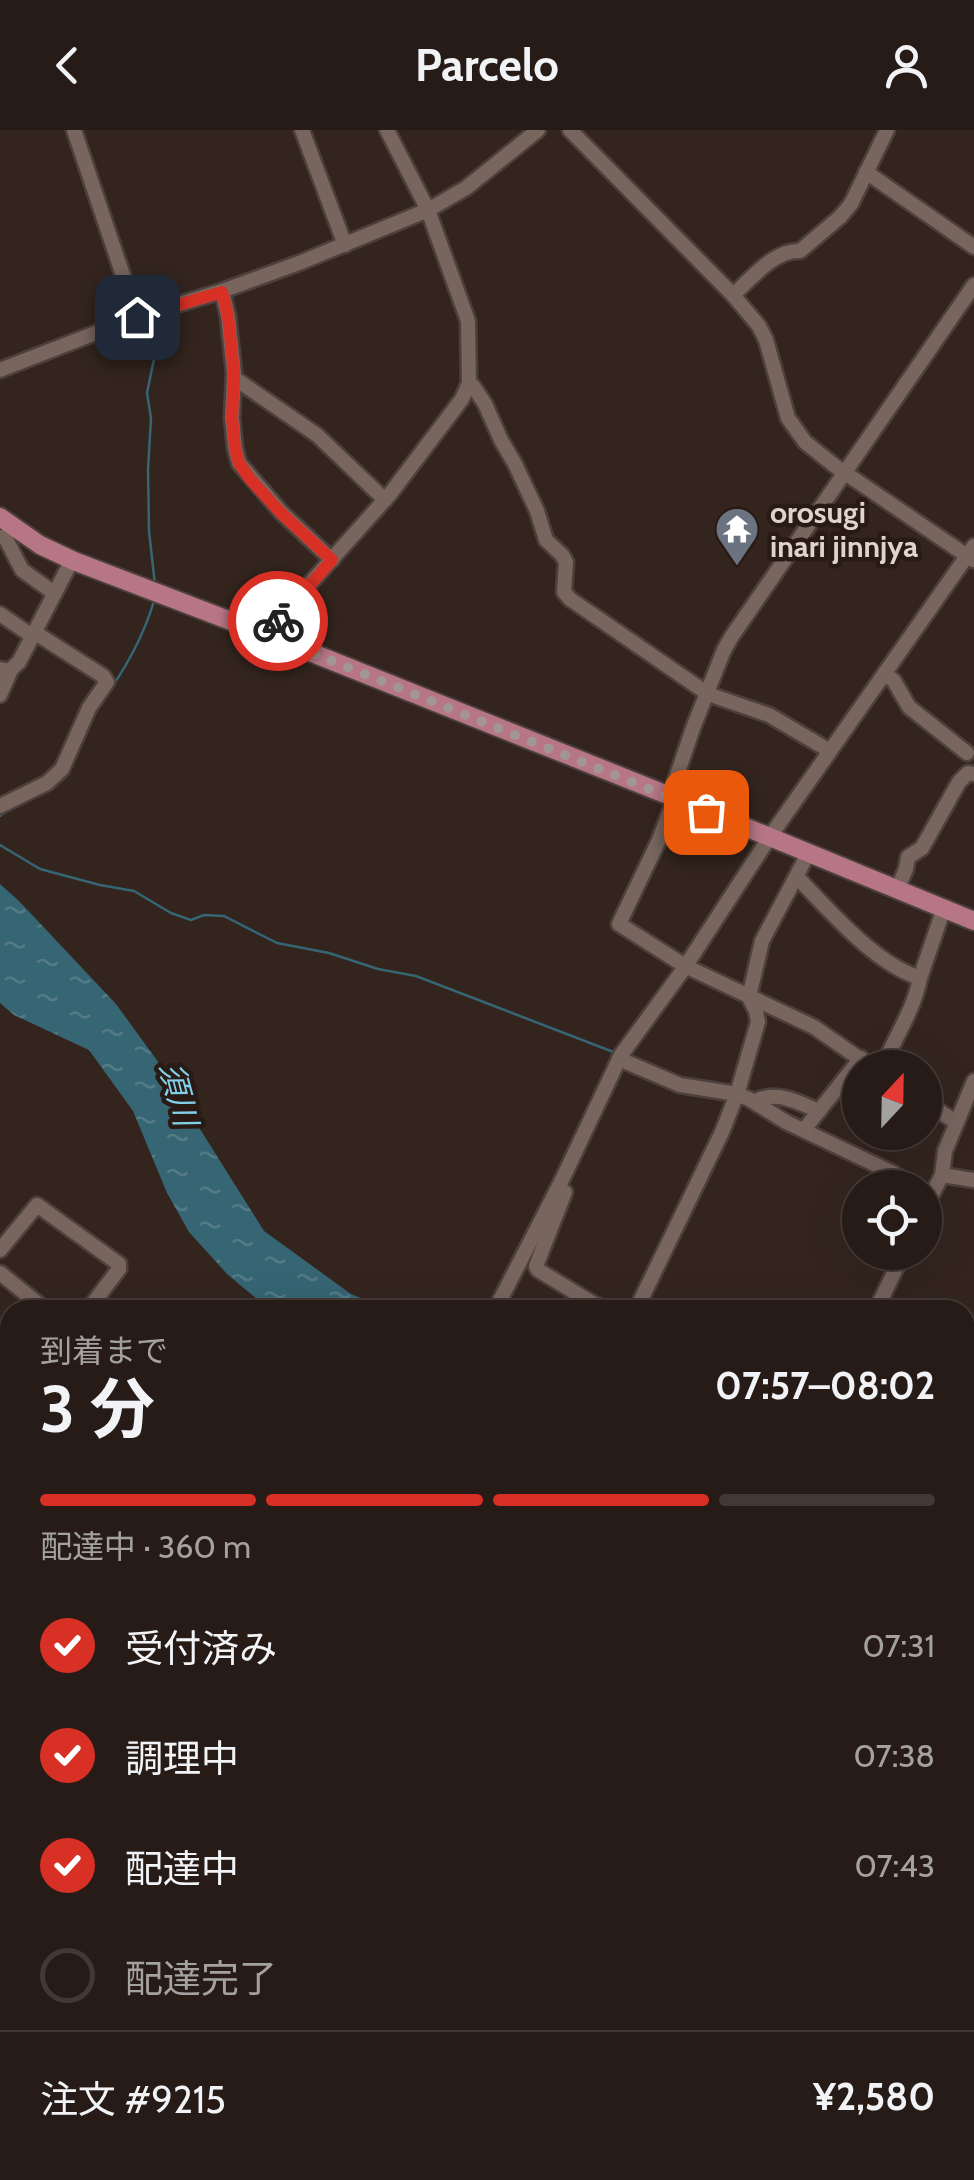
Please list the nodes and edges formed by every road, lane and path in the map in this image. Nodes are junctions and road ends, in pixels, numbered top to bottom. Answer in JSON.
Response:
{"nodes":[{"id":1,"x":74,"y":130,"type":"edge"},
{"id":2,"x":302,"y":130,"type":"edge"},
{"id":3,"x":387,"y":130,"type":"edge"},
{"id":4,"x":538,"y":130,"type":"edge"},
{"id":5,"x":570,"y":130,"type":"edge"},
{"id":6,"x":887,"y":130,"type":"edge"},
{"id":7,"x":866,"y":172,"type":"junction"},
{"id":8,"x":428,"y":210,"type":"junction"},
{"id":9,"x":344,"y":245,"type":"junction"},
{"id":10,"x":974,"y":247,"type":"edge"},
{"id":11,"x":974,"y":285,"type":"edge"},
{"id":12,"x":222,"y":292,"type":"junction"},
{"id":13,"x":733,"y":295,"type":"junction"},
{"id":14,"x":137,"y":317,"type":"junction"},
{"id":15,"x":0,"y":370,"type":"edge"},
{"id":16,"x":234,"y":378,"type":"junction"},
{"id":17,"x":468,"y":383,"type":"junction"},
{"id":18,"x":845,"y":472,"type":"junction"},
{"id":19,"x":385,"y":500,"type":"junction"},
{"id":20,"x":0,"y":517,"type":"edge"},
{"id":21,"x":2,"y":536,"type":"edge"},
{"id":22,"x":972,"y":554,"type":"edge"},
{"id":23,"x":72,"y":560,"type":"junction"},
{"id":24,"x":332,"y":560,"type":"junction"},
{"id":25,"x":54,"y":593,"type":"junction"},
{"id":26,"x":0,"y":614,"type":"edge"},
{"id":27,"x":33,"y":634,"type":"junction"},
{"id":28,"x":265,"y":634,"type":"junction"},
{"id":29,"x":5,"y":670,"type":"edge"},
{"id":30,"x":885,"y":673,"type":"junction"},
{"id":31,"x":708,"y":694,"type":"junction"},
{"id":32,"x":0,"y":695,"type":"edge"},
{"id":33,"x":830,"y":751,"type":"junction"},
{"id":34,"x":966,"y":753,"type":"dead end"},
{"id":35,"x":974,"y":774,"type":"edge"},
{"id":36,"x":673,"y":797,"type":"junction"},
{"id":37,"x":2,"y":800,"type":"edge"},
{"id":38,"x":769,"y":838,"type":"junction"},
{"id":39,"x":808,"y":854,"type":"junction"},
{"id":40,"x":796,"y":877,"type":"junction"},
{"id":41,"x":897,"y":890,"type":"junction"},
{"id":42,"x":944,"y":908,"type":"junction"},
{"id":43,"x":974,"y":921,"type":"edge"},
{"id":44,"x":685,"y":966,"type":"junction"},
{"id":45,"x":920,"y":978,"type":"junction"},
{"id":46,"x":749,"y":997,"type":"junction"},
{"id":47,"x":848,"y":1050,"type":"edge"},
{"id":48,"x":890,"y":1050,"type":"edge"},
{"id":49,"x":619,"y":1059,"type":"junction"},
{"id":50,"x":974,"y":1081,"type":"edge"},
{"id":51,"x":842,"y":1088,"type":"edge"},
{"id":52,"x":737,"y":1094,"type":"junction"},
{"id":53,"x":760,"y":1099,"type":"dead end"},
{"id":54,"x":819,"y":1111,"type":"junction"},
{"id":55,"x":942,"y":1113,"type":"edge"},
{"id":56,"x":956,"y":1122,"type":"junction"},
{"id":57,"x":807,"y":1126,"type":"dead end"},
{"id":58,"x":569,"y":1164,"type":"junction"},
{"id":59,"x":886,"y":1170,"type":"edge"},
{"id":60,"x":942,"y":1174,"type":"joint"},
{"id":61,"x":974,"y":1180,"type":"edge"},
{"id":62,"x":0,"y":1250,"type":"edge"},
{"id":63,"x":895,"y":1270,"type":"edge"},
{"id":64,"x":0,"y":1273,"type":"edge"},
{"id":65,"x":34,"y":1300,"type":"edge"},
{"id":66,"x":95,"y":1300,"type":"edge"},
{"id":67,"x":499,"y":1300,"type":"edge"},
{"id":68,"x":587,"y":1300,"type":"edge"},
{"id":69,"x":641,"y":1300,"type":"edge"},
{"id":70,"x":881,"y":1300,"type":"edge"}],
"edges":[{"from":1,"to":14,"type":"street"},
{"from":2,"to":9,"type":"street"},
{"from":3,"to":8,"type":"street"},
{"from":4,"to":8,"type":"street"},
{"from":5,"to":13,"type":"street"},
{"from":6,"to":7,"type":"street"},
{"from":7,"to":10,"type":"street"},
{"from":7,"to":13,"type":"street"},
{"from":8,"to":9,"type":"street"},
{"from":8,"to":17,"type":"street"},
{"from":9,"to":12,"type":"street"},
{"from":11,"to":18,"type":"street"},
{"from":12,"to":14,"type":"street"},
{"from":12,"to":16,"type":"street"},
{"from":13,"to":18,"type":"street"},
{"from":14,"to":15,"type":"street"},
{"from":16,"to":19,"type":"street"},
{"from":16,"to":24,"type":"street"},
{"from":17,"to":19,"type":"street"},
{"from":17,"to":31,"type":"street"},
{"from":18,"to":22,"type":"street"},
{"from":18,"to":31,"type":"street"},
{"from":19,"to":24,"type":"street"},
{"from":20,"to":23,"type":"main road"},
{"from":21,"to":25,"type":"street"},
{"from":22,"to":30,"type":"street"},
{"from":23,"to":25,"type":"street"},
{"from":23,"to":28,"type":"main road"},
{"from":24,"to":28,"type":"street"},
{"from":25,"to":27,"type":"street"},
{"from":26,"to":27,"type":"street"},
{"from":27,"to":29,"type":"street"},
{"from":27,"to":37,"type":"street"},
{"from":28,"to":36,"type":"main road"},
{"from":29,"to":32,"type":"street"},
{"from":30,"to":33,"type":"street"},
{"from":30,"to":34,"type":"street"},
{"from":31,"to":33,"type":"street"},
{"from":31,"to":36,"type":"street"},
{"from":33,"to":38,"type":"street"},
{"from":35,"to":41,"type":"street"},
{"from":36,"to":38,"type":"main road"},
{"from":36,"to":44,"type":"street"},
{"from":38,"to":39,"type":"main road"},
{"from":38,"to":44,"type":"street"},
{"from":39,"to":40,"type":"street"},
{"from":39,"to":41,"type":"main road"},
{"from":40,"to":45,"type":"street"},
{"from":40,"to":46,"type":"street"},
{"from":41,"to":42,"type":"main road"},
{"from":42,"to":43,"type":"main road"},
{"from":42,"to":45,"type":"street"},
{"from":44,"to":46,"type":"street"},
{"from":44,"to":49,"type":"street"},
{"from":45,"to":48,"type":"street"},
{"from":46,"to":47,"type":"street"},
{"from":46,"to":52,"type":"street"},
{"from":49,"to":52,"type":"street"},
{"from":49,"to":58,"type":"street"},
{"from":50,"to":56,"type":"street"},
{"from":51,"to":54,"type":"street"},
{"from":52,"to":59,"type":"street"},
{"from":52,"to":69,"type":"street"},
{"from":53,"to":54,"type":"street"},
{"from":54,"to":57,"type":"street"},
{"from":55,"to":56,"type":"street"},
{"from":56,"to":60,"type":"street"},
{"from":58,"to":67,"type":"street"},
{"from":58,"to":68,"type":"street"},
{"from":60,"to":61,"type":"street"},
{"from":62,"to":66,"type":"street"},
{"from":63,"to":70,"type":"street"},
{"from":64,"to":65,"type":"street"}]}
